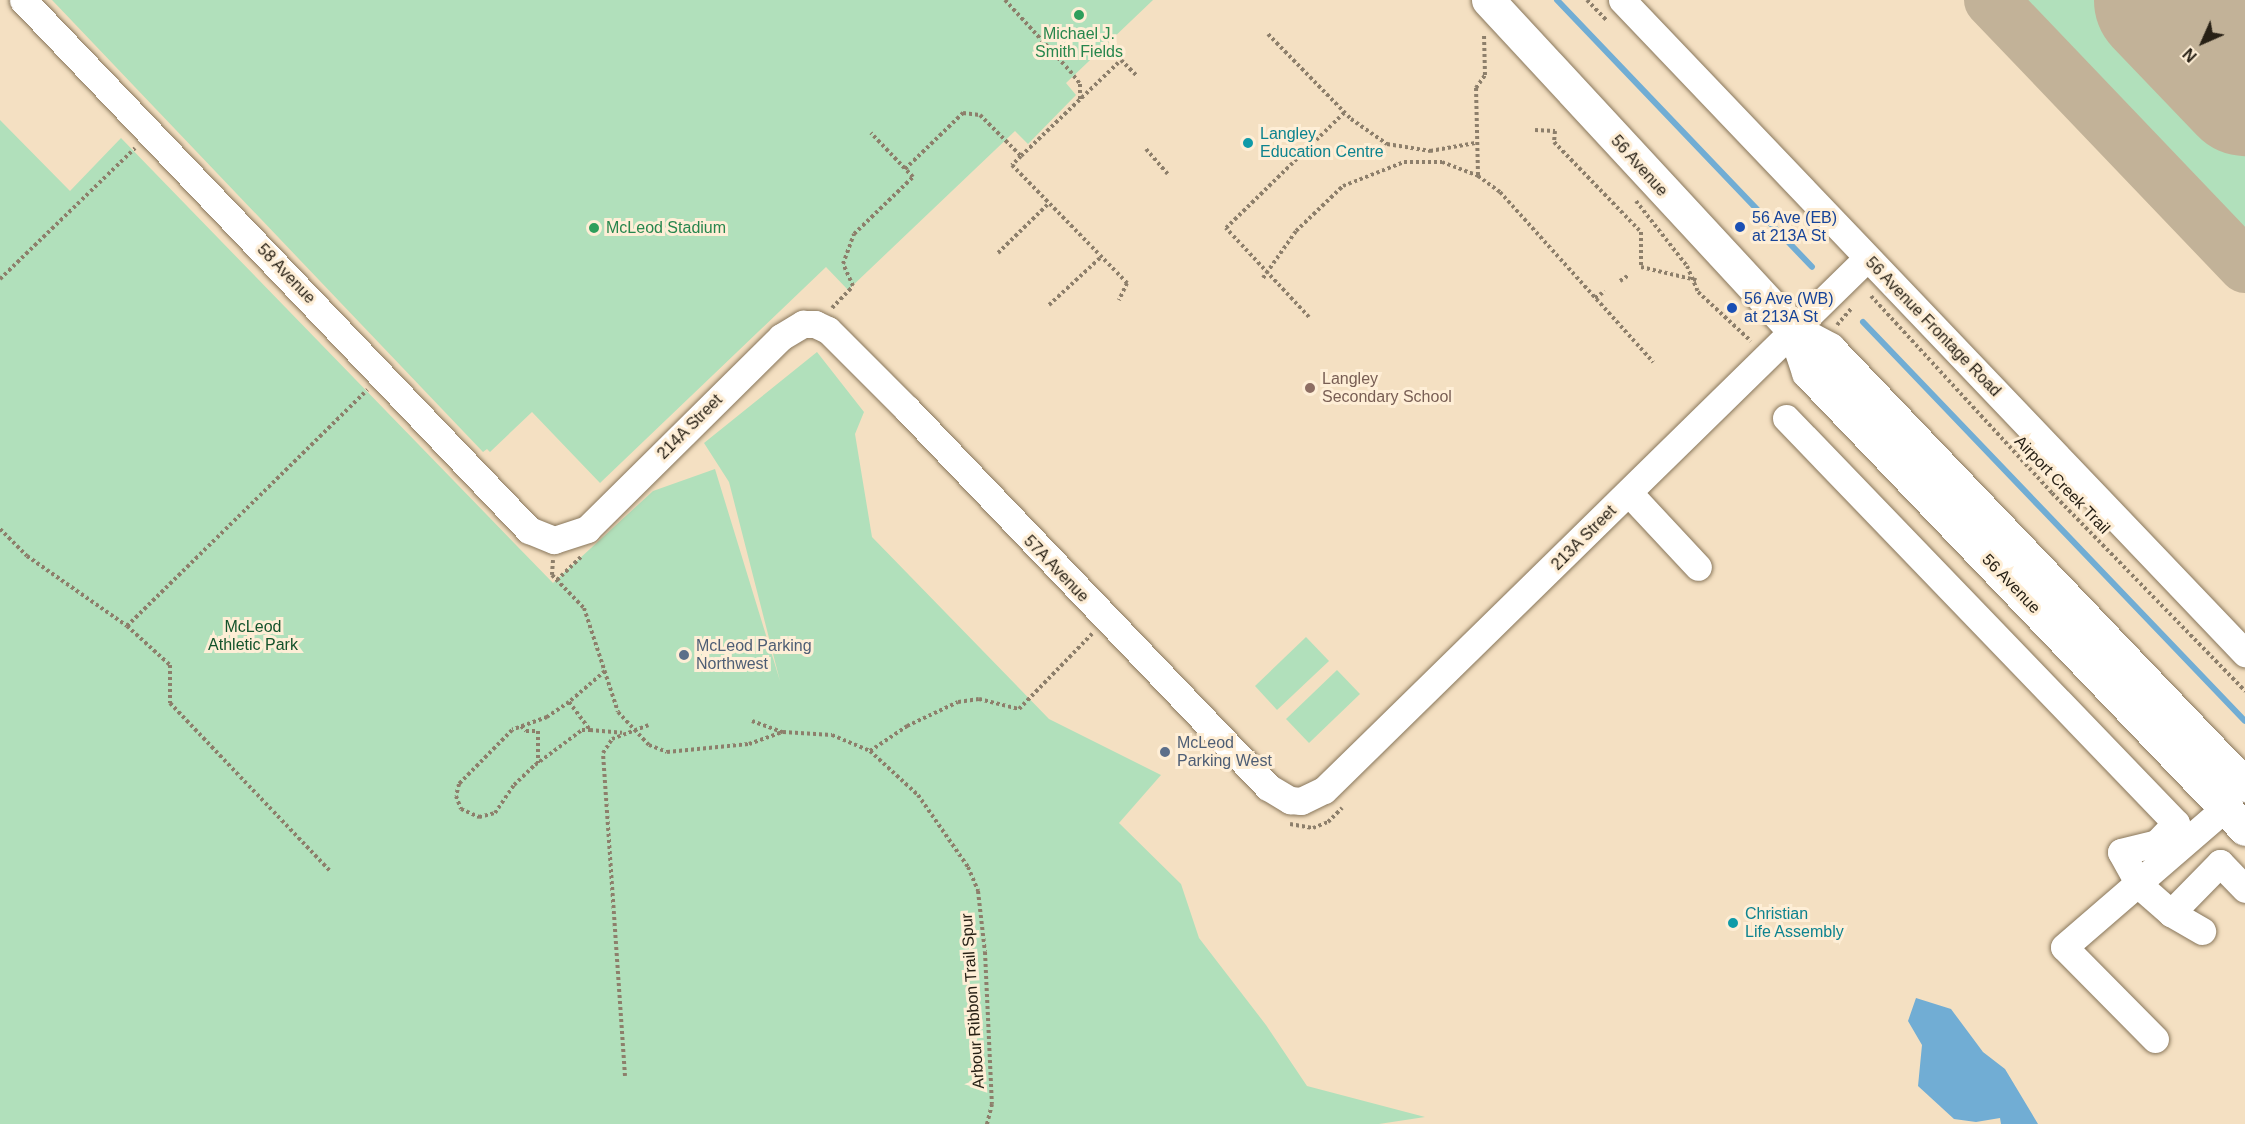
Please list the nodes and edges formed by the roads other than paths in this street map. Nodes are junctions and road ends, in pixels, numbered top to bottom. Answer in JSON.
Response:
{"nodes":[{"id":1,"x":23,"y":0,"type":"edge"},
{"id":2,"x":1622,"y":0,"type":"edge"},
{"id":3,"x":1486,"y":13,"type":"edge"},
{"id":4,"x":1867,"y":258,"type":"junction"},
{"id":5,"x":828,"y":320,"type":"joint"},
{"id":6,"x":1794,"y":330,"type":"junction"},
{"id":7,"x":1786,"y":418,"type":"dead end"},
{"id":8,"x":1629,"y":493,"type":"junction"},
{"id":9,"x":554,"y":540,"type":"joint"},
{"id":10,"x":1698,"y":567,"type":"dead end"},
{"id":11,"x":2245,"y":653,"type":"edge"},
{"id":12,"x":2240,"y":806,"type":"edge"},
{"id":13,"x":1286,"y":810,"type":"joint"},
{"id":14,"x":2139,"y":885,"type":"junction"},
{"id":15,"x":2245,"y":889,"type":"edge"},
{"id":16,"x":2171,"y":913,"type":"junction"},
{"id":17,"x":2202,"y":931,"type":"dead end"},
{"id":18,"x":2154,"y":1039,"type":"dead end"}],
"edges":[{"from":1,"to":9,"type":"street","name":"58 Avenue"},
{"from":2,"to":4,"type":"street","name":"56 Avenue Frontage Road"},
{"from":3,"to":6,"type":"main road","name":"56 Avenue"},
{"from":4,"to":6,"type":"street","name":"213A Street"},
{"from":4,"to":11,"type":"street","name":"56 Avenue Frontage Road"},
{"from":5,"to":9,"type":"street","name":"214A Street"},
{"from":5,"to":13,"type":"street","name":"57A Avenue"},
{"from":6,"to":8,"type":"street","name":"213A Street"},
{"from":6,"to":12,"type":"main road","name":"56 Avenue"},
{"from":7,"to":14,"type":"street"},
{"from":8,"to":10,"type":"street"},
{"from":8,"to":13,"type":"street","name":"213A Street"},
{"from":12,"to":14,"type":"street"},
{"from":14,"to":16,"type":"street"},
{"from":14,"to":18,"type":"street"},
{"from":15,"to":16,"type":"street"},
{"from":16,"to":17,"type":"street"}]}
